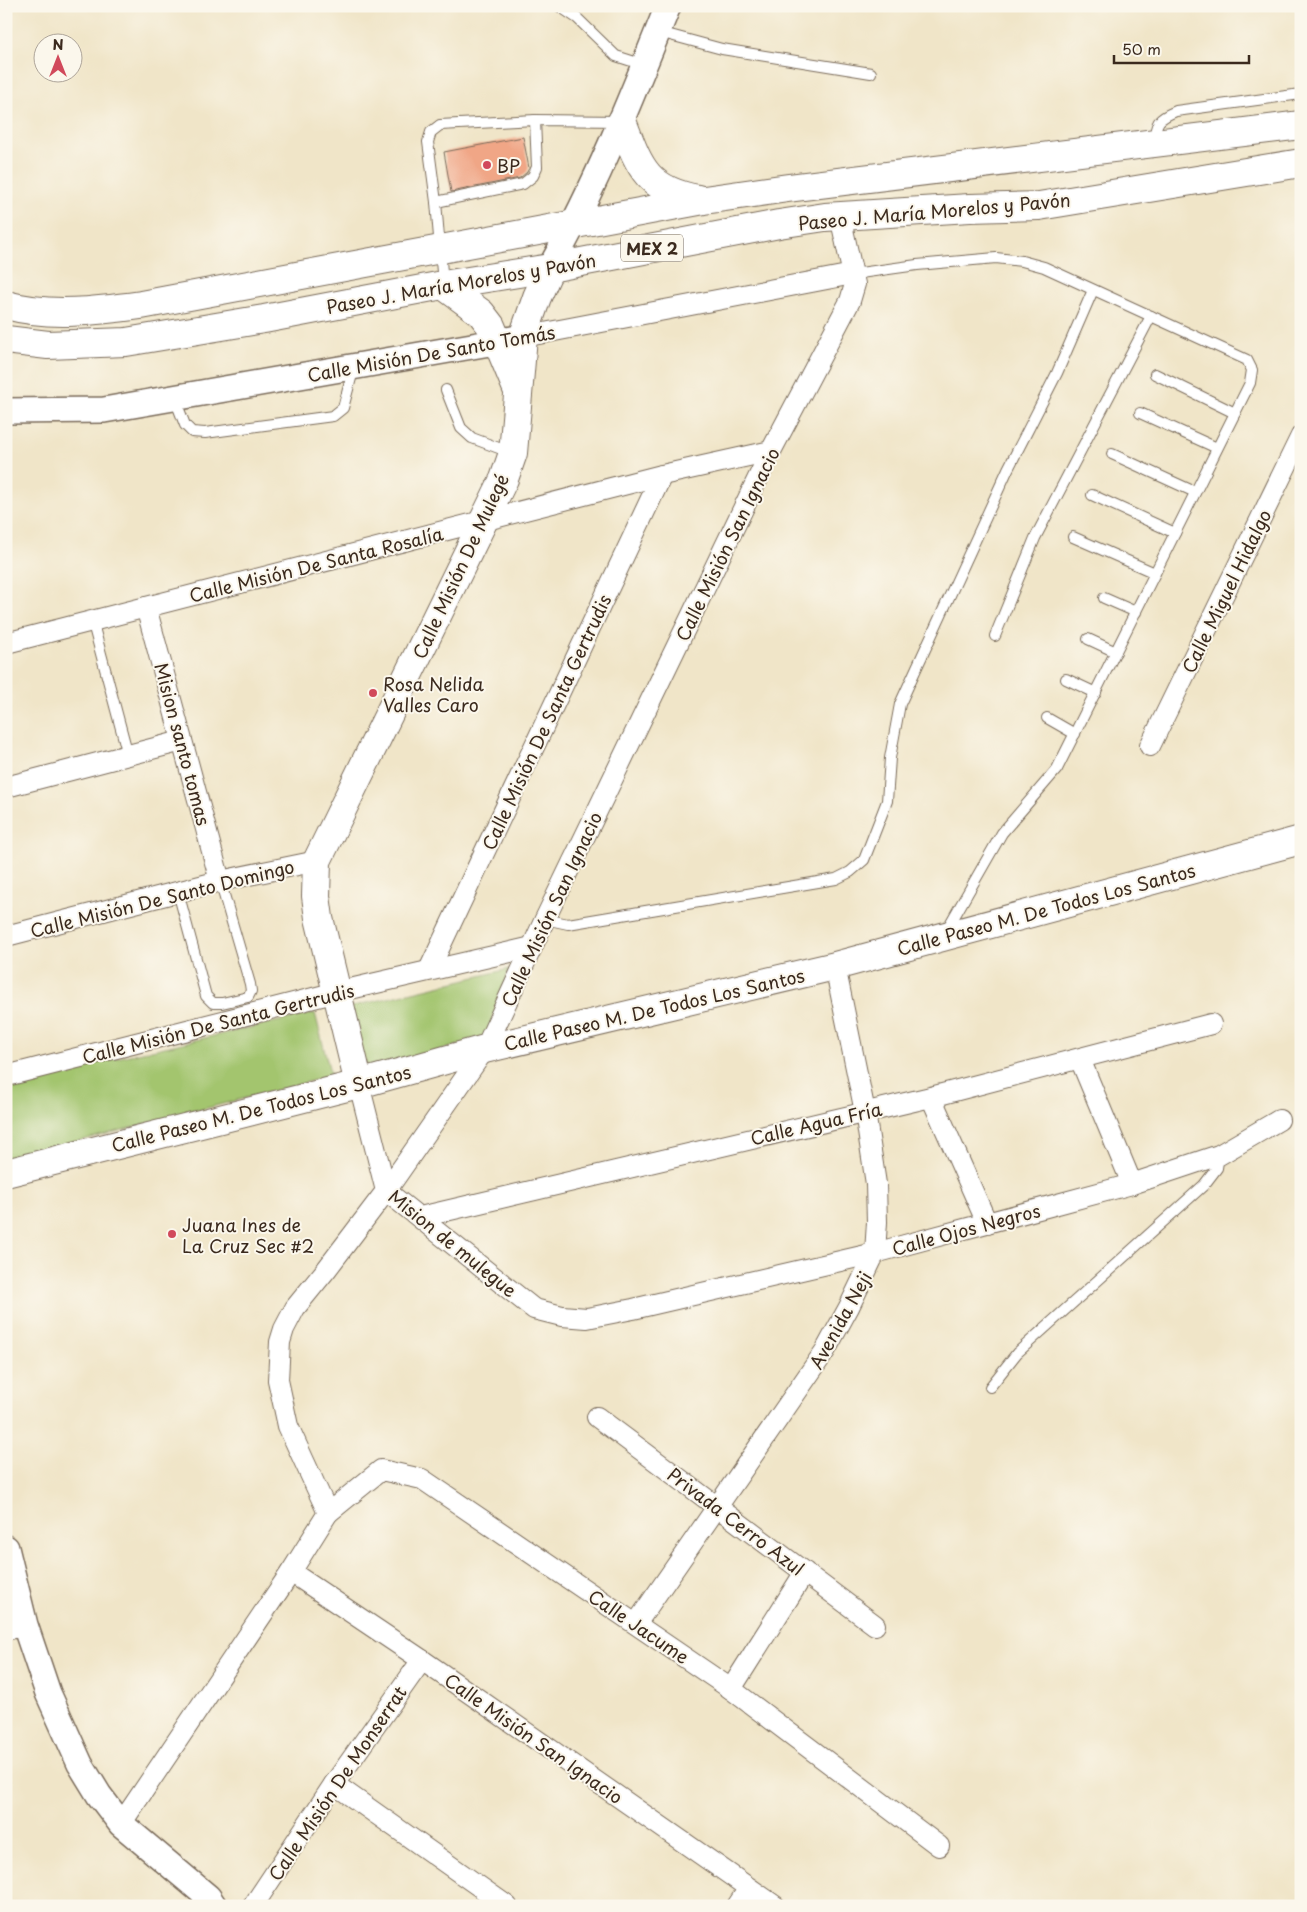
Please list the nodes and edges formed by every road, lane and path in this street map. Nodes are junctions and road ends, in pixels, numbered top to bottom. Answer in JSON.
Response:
{"nodes":[{"id":1,"x":559,"y":6,"type":"edge"},
{"id":2,"x":668,"y":6,"type":"edge"},
{"id":3,"x":658,"y":32,"type":"junction"},
{"id":4,"x":645,"y":65,"type":"junction"},
{"id":5,"x":871,"y":73,"type":"dead end"},
{"id":6,"x":1301,"y":94,"type":"edge"},
{"id":7,"x":535,"y":120,"type":"junction"},
{"id":8,"x":622,"y":121,"type":"junction"},
{"id":9,"x":1301,"y":125,"type":"edge"},
{"id":10,"x":1154,"y":143,"type":"junction"},
{"id":11,"x":1301,"y":163,"type":"edge"},
{"id":12,"x":704,"y":200,"type":"junction"},
{"id":13,"x":436,"y":202,"type":"junction"},
{"id":14,"x":840,"y":216,"type":"junction"},
{"id":15,"x":574,"y":224,"type":"junction"},
{"id":16,"x":440,"y":250,"type":"junction"},
{"id":17,"x":550,"y":268,"type":"junction"},
{"id":18,"x":853,"y":274,"type":"junction"},
{"id":19,"x":443,"y":285,"type":"junction"},
{"id":20,"x":1093,"y":290,"type":"junction"},
{"id":21,"x":6,"y":305,"type":"edge"},
{"id":22,"x":1151,"y":316,"type":"junction"},
{"id":23,"x":510,"y":339,"type":"junction"},
{"id":24,"x":6,"y":340,"type":"edge"},
{"id":25,"x":354,"y":366,"type":"junction"},
{"id":26,"x":1155,"y":374,"type":"dead end"},
{"id":27,"x":446,"y":390,"type":"dead end"},
{"id":28,"x":174,"y":398,"type":"junction"},
{"id":29,"x":6,"y":411,"type":"edge"},
{"id":30,"x":1140,"y":413,"type":"dead end"},
{"id":31,"x":1235,"y":413,"type":"junction"},
{"id":32,"x":1301,"y":436,"type":"edge"},
{"id":33,"x":1217,"y":448,"type":"junction"},
{"id":34,"x":771,"y":451,"type":"junction"},
{"id":35,"x":513,"y":453,"type":"junction"},
{"id":36,"x":1112,"y":454,"type":"dead end"},
{"id":37,"x":662,"y":475,"type":"junction"},
{"id":38,"x":1195,"y":492,"type":"junction"},
{"id":39,"x":1092,"y":495,"type":"dead end"},
{"id":40,"x":484,"y":521,"type":"junction"},
{"id":41,"x":1175,"y":533,"type":"junction"},
{"id":42,"x":1073,"y":537,"type":"dead end"},
{"id":43,"x":1155,"y":573,"type":"junction"},
{"id":44,"x":1104,"y":598,"type":"dead end"},
{"id":45,"x":146,"y":607,"type":"junction"},
{"id":46,"x":1136,"y":612,"type":"junction"},
{"id":47,"x":92,"y":620,"type":"junction"},
{"id":48,"x":995,"y":636,"type":"dead end"},
{"id":49,"x":1088,"y":638,"type":"dead end"},
{"id":50,"x":6,"y":643,"type":"edge"},
{"id":51,"x":1116,"y":652,"type":"junction"},
{"id":52,"x":1066,"y":679,"type":"dead end"},
{"id":53,"x":1096,"y":693,"type":"junction"},
{"id":54,"x":1047,"y":718,"type":"dead end"},
{"id":55,"x":1075,"y":734,"type":"junction"},
{"id":56,"x":182,"y":741,"type":"junction"},
{"id":57,"x":1150,"y":746,"type":"dead end"},
{"id":58,"x":128,"y":755,"type":"junction"},
{"id":59,"x":6,"y":787,"type":"edge"},
{"id":60,"x":1301,"y":840,"type":"edge"},
{"id":61,"x":317,"y":861,"type":"junction"},
{"id":62,"x":220,"y":881,"type":"junction"},
{"id":63,"x":178,"y":892,"type":"junction"},
{"id":64,"x":545,"y":919,"type":"junction"},
{"id":65,"x":6,"y":936,"type":"edge"},
{"id":66,"x":943,"y":937,"type":"junction"},
{"id":67,"x":532,"y":947,"type":"junction"},
{"id":68,"x":835,"y":966,"type":"junction"},
{"id":69,"x":429,"y":970,"type":"junction"},
{"id":70,"x":337,"y":992,"type":"junction"},
{"id":71,"x":1211,"y":1024,"type":"dead end"},
{"id":72,"x":486,"y":1049,"type":"junction"},
{"id":73,"x":1080,"y":1060,"type":"junction"},
{"id":74,"x":6,"y":1076,"type":"edge"},
{"id":75,"x":360,"y":1084,"type":"junction"},
{"id":76,"x":931,"y":1097,"type":"junction"},
{"id":77,"x":865,"y":1112,"type":"junction"},
{"id":78,"x":1279,"y":1120,"type":"dead end"},
{"id":79,"x":1219,"y":1155,"type":"junction"},
{"id":80,"x":6,"y":1174,"type":"edge"},
{"id":81,"x":1132,"y":1184,"type":"junction"},
{"id":82,"x":386,"y":1191,"type":"junction"},
{"id":83,"x":420,"y":1217,"type":"junction"},
{"id":84,"x":987,"y":1223,"type":"junction"},
{"id":85,"x":876,"y":1253,"type":"junction"},
{"id":86,"x":534,"y":1309,"type":"joint"},
{"id":87,"x":990,"y":1387,"type":"dead end"},
{"id":88,"x":597,"y":1417,"type":"dead end"},
{"id":89,"x":718,"y":1507,"type":"junction"},
{"id":90,"x":328,"y":1513,"type":"junction"},
{"id":91,"x":6,"y":1548,"type":"edge"},
{"id":92,"x":291,"y":1572,"type":"junction"},
{"id":93,"x":805,"y":1572,"type":"junction"},
{"id":94,"x":636,"y":1624,"type":"junction"},
{"id":95,"x":876,"y":1625,"type":"dead end"},
{"id":96,"x":16,"y":1628,"type":"edge"},
{"id":97,"x":422,"y":1660,"type":"junction"},
{"id":98,"x":731,"y":1688,"type":"junction"},
{"id":99,"x":334,"y":1784,"type":"junction"},
{"id":100,"x":121,"y":1824,"type":"junction"},
{"id":101,"x":939,"y":1846,"type":"dead end"},
{"id":102,"x":749,"y":1888,"type":"junction"},
{"id":103,"x":217,"y":1903,"type":"edge"},
{"id":104,"x":254,"y":1906,"type":"edge"},
{"id":105,"x":507,"y":1906,"type":"edge"},
{"id":106,"x":737,"y":1906,"type":"edge"},
{"id":107,"x":775,"y":1906,"type":"edge"}],
"edges":[{"from":1,"to":4,"type":"lane"},
{"from":2,"to":3,"type":"street"},
{"from":3,"to":4,"type":"street"},
{"from":3,"to":5,"type":"lane"},
{"from":4,"to":8,"type":"street"},
{"from":6,"to":10,"type":"lane"},
{"from":7,"to":8,"type":"lane"},
{"from":7,"to":13,"type":"lane"},
{"from":7,"to":13,"type":"lane"},
{"from":8,"to":12,"type":"main road"},
{"from":8,"to":15,"type":"street"},
{"from":9,"to":10,"type":"main road","name":"Paseo J. María Morelos y Pavón","number":"MEX 2"},
{"from":10,"to":12,"type":"main road","name":"Paseo J. María Morelos y Pavón","number":"MEX 2"},
{"from":11,"to":14,"type":"main road","name":"Paseo J. María Morelos y Pavón","number":"MEX 2"},
{"from":12,"to":15,"type":"main road","name":"Paseo J. María Morelos y Pavón","number":"MEX 2"},
{"from":13,"to":16,"type":"lane"},
{"from":14,"to":17,"type":"main road","name":"Paseo J. María Morelos y Pavón","number":"MEX 2"},
{"from":14,"to":18,"type":"street","name":"Calle Misión San Ignacio"},
{"from":15,"to":16,"type":"main road","name":"Paseo J. María Morelos y Pavón","number":"MEX 2"},
{"from":15,"to":17,"type":"street"},
{"from":16,"to":19,"type":"lane"},
{"from":16,"to":21,"type":"main road","name":"Paseo J. María Morelos y Pavón","number":"MEX 2"},
{"from":17,"to":19,"type":"main road","name":"Paseo J. María Morelos y Pavón","number":"MEX 2"},
{"from":17,"to":23,"type":"main road"},
{"from":18,"to":20,"type":"lane"},
{"from":18,"to":23,"type":"street","name":"Calle Misión De Santo Tomás"},
{"from":18,"to":34,"type":"street","name":"Calle Misión San Ignacio"},
{"from":19,"to":23,"type":"main road"},
{"from":19,"to":24,"type":"main road","name":"Paseo J. María Morelos y Pavón","number":"MEX 2"},
{"from":20,"to":22,"type":"lane"},
{"from":20,"to":64,"type":"lane"},
{"from":22,"to":31,"type":"lane"},
{"from":22,"to":48,"type":"lane"},
{"from":23,"to":25,"type":"street","name":"Calle Misión De Santo Tomás"},
{"from":23,"to":35,"type":"main road","name":"Calle Misión De Mulegé"},
{"from":25,"to":28,"type":"street","name":"Calle Misión De Santo Tomás"},
{"from":25,"to":28,"type":"lane"},
{"from":26,"to":31,"type":"lane"},
{"from":27,"to":35,"type":"lane"},
{"from":28,"to":29,"type":"street","name":"Calle Misión De Santo Tomás"},
{"from":30,"to":33,"type":"lane"},
{"from":31,"to":33,"type":"lane"},
{"from":32,"to":57,"type":"street","name":"Calle Miguel Hidalgo"},
{"from":33,"to":38,"type":"lane"},
{"from":34,"to":37,"type":"street","name":"Calle Misión De Santa Rosalía"},
{"from":34,"to":64,"type":"street","name":"Calle Misión San Ignacio"},
{"from":35,"to":40,"type":"main road","name":"Calle Misión De Mulegé"},
{"from":36,"to":38,"type":"lane"},
{"from":37,"to":40,"type":"street","name":"Calle Misión De Santa Rosalía"},
{"from":37,"to":69,"type":"street","name":"Calle Misión De Santa Gertrudis"},
{"from":38,"to":41,"type":"lane"},
{"from":39,"to":41,"type":"lane"},
{"from":40,"to":45,"type":"street","name":"Calle Misión De Santa Rosalía"},
{"from":40,"to":61,"type":"main road","name":"Calle Misión De Mulegé"},
{"from":41,"to":43,"type":"lane"},
{"from":42,"to":43,"type":"lane"},
{"from":43,"to":46,"type":"lane"},
{"from":44,"to":46,"type":"lane"},
{"from":45,"to":47,"type":"street","name":"Calle Misión De Santa Rosalía"},
{"from":45,"to":56,"type":"street","name":"Mision santo tomas"},
{"from":46,"to":51,"type":"lane"},
{"from":47,"to":50,"type":"street","name":"Calle Misión De Santa Rosalía"},
{"from":47,"to":58,"type":"lane"},
{"from":49,"to":51,"type":"lane"},
{"from":51,"to":53,"type":"lane"},
{"from":52,"to":53,"type":"lane"},
{"from":53,"to":55,"type":"lane"},
{"from":54,"to":55,"type":"lane"},
{"from":55,"to":66,"type":"lane"},
{"from":56,"to":58,"type":"street"},
{"from":56,"to":62,"type":"street","name":"Mision santo tomas"},
{"from":58,"to":59,"type":"street"},
{"from":60,"to":66,"type":"main road","name":"Calle Paseo M. De Todos Los Santos"},
{"from":61,"to":62,"type":"street","name":"Calle Misión De Santo Domingo"},
{"from":61,"to":70,"type":"main road","name":"Calle Misión De Mulegé"},
{"from":62,"to":63,"type":"street","name":"Calle Misión De Santo Domingo"},
{"from":62,"to":63,"type":"lane"},
{"from":63,"to":65,"type":"street","name":"Calle Misión De Santo Domingo"},
{"from":64,"to":67,"type":"street","name":"Calle Misión San Ignacio"},
{"from":66,"to":68,"type":"main road","name":"Calle Paseo M. De Todos Los Santos"},
{"from":67,"to":69,"type":"street","name":"Calle Misión De Santa Gertrudis"},
{"from":67,"to":72,"type":"street","name":"Calle Misión San Ignacio"},
{"from":68,"to":72,"type":"main road","name":"Calle Paseo M. De Todos Los Santos"},
{"from":68,"to":77,"type":"street","name":"Avenida Neji"},
{"from":69,"to":70,"type":"street","name":"Calle Misión De Santa Gertrudis"},
{"from":70,"to":74,"type":"street","name":"Calle Misión De Santa Gertrudis"},
{"from":70,"to":75,"type":"main road","name":"Calle Misión De Mulegé"},
{"from":71,"to":73,"type":"street","name":"Calle Agua Fría"},
{"from":72,"to":75,"type":"main road","name":"Calle Paseo M. De Todos Los Santos"},
{"from":72,"to":82,"type":"street","name":"Calle Misión San Ignacio"},
{"from":73,"to":76,"type":"street","name":"Calle Agua Fría"},
{"from":73,"to":81,"type":"street"},
{"from":75,"to":80,"type":"main road","name":"Calle Paseo M. De Todos Los Santos"},
{"from":75,"to":82,"type":"street","name":"Mision de mulegue"},
{"from":76,"to":77,"type":"street","name":"Calle Agua Fría"},
{"from":76,"to":84,"type":"street"},
{"from":77,"to":83,"type":"street","name":"Calle Agua Fría"},
{"from":77,"to":85,"type":"street","name":"Avenida Neji"},
{"from":78,"to":79,"type":"street","name":"Calle Ojos Negros"},
{"from":79,"to":81,"type":"street","name":"Calle Ojos Negros"},
{"from":79,"to":87,"type":"lane"},
{"from":81,"to":84,"type":"street","name":"Calle Ojos Negros"},
{"from":82,"to":83,"type":"street","name":"Mision de mulegue"},
{"from":82,"to":90,"type":"street","name":"Calle Misión San Ignacio"},
{"from":83,"to":86,"type":"street","name":"Mision de mulegue"},
{"from":84,"to":85,"type":"street","name":"Calle Ojos Negros"},
{"from":85,"to":86,"type":"street","name":"Calle Ojos Negros"},
{"from":85,"to":89,"type":"street","name":"Avenida Neji"},
{"from":88,"to":89,"type":"street","name":"Privada Cerro Azul"},
{"from":89,"to":93,"type":"street","name":"Privada Cerro Azul"},
{"from":89,"to":94,"type":"street","name":"Avenida Neji"},
{"from":90,"to":92,"type":"street"},
{"from":90,"to":94,"type":"street","name":"Calle Jacume"},
{"from":91,"to":96,"type":"street"},
{"from":92,"to":97,"type":"street","name":"Calle Misión San Ignacio"},
{"from":92,"to":100,"type":"street"},
{"from":93,"to":95,"type":"street","name":"Privada Cerro Azul"},
{"from":93,"to":98,"type":"street"},
{"from":94,"to":98,"type":"street","name":"Calle Jacume"},
{"from":96,"to":100,"type":"street"},
{"from":97,"to":99,"type":"street","name":"Calle Misión De Monserrat"},
{"from":97,"to":102,"type":"street","name":"Calle Misión San Ignacio"},
{"from":98,"to":101,"type":"street","name":"Calle Jacume"},
{"from":99,"to":104,"type":"street","name":"Calle Misión De Monserrat"},
{"from":99,"to":105,"type":"street"},
{"from":100,"to":103,"type":"street"},
{"from":102,"to":106,"type":"street"},
{"from":102,"to":107,"type":"street","name":"Calle Misión San Ignacio"}]}
